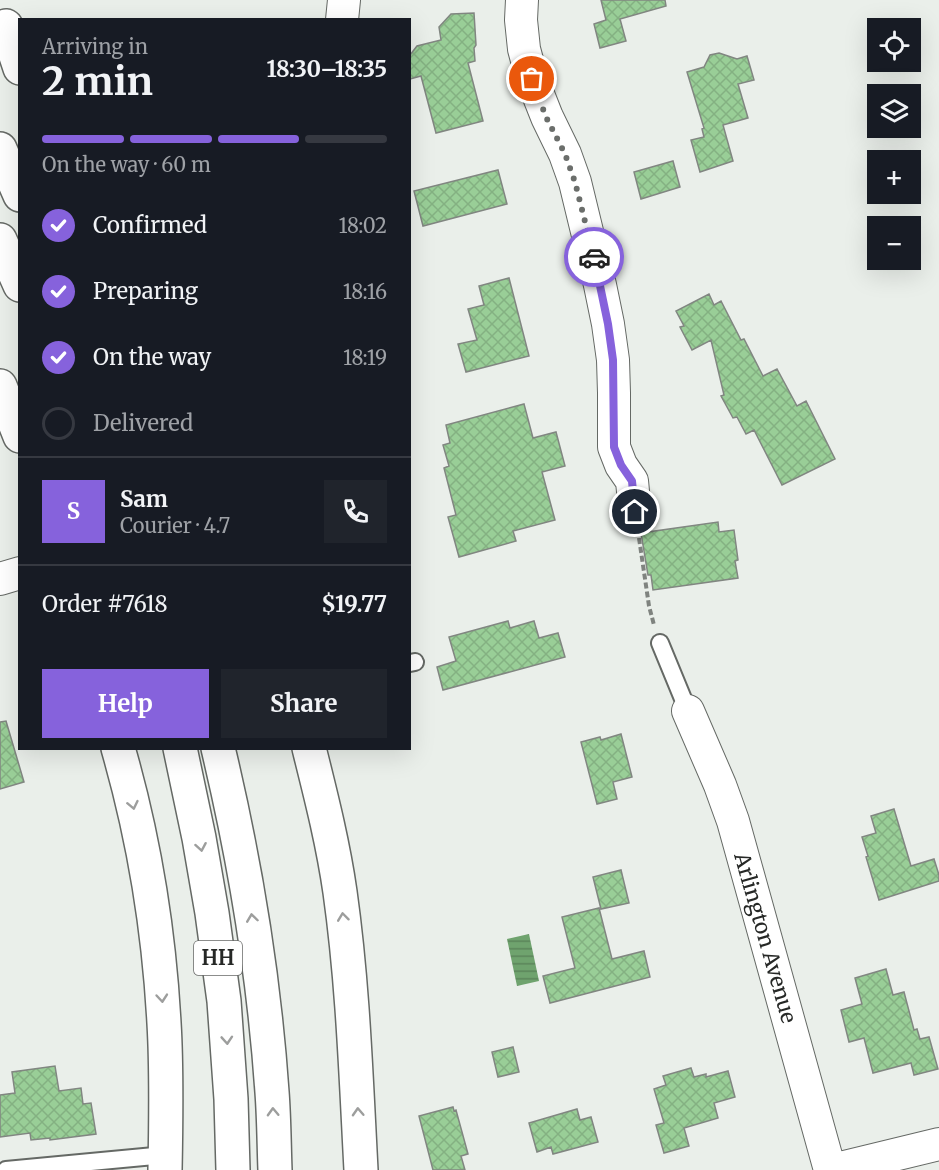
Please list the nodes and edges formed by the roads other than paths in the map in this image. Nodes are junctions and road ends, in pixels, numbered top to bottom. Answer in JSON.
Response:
{"nodes":[{"id":1,"x":344,"y":0,"type":"edge"},
{"id":2,"x":522,"y":0,"type":"edge"},
{"id":3,"x":342,"y":18,"type":"edge"},
{"id":4,"x":9,"y":31,"type":"edge"},
{"id":5,"x":18,"y":61,"type":"edge"},
{"id":6,"x":0,"y":149,"type":"edge"},
{"id":7,"x":18,"y":190,"type":"edge"},
{"id":8,"x":0,"y":240,"type":"edge"},
{"id":9,"x":18,"y":280,"type":"edge"},
{"id":10,"x":0,"y":386,"type":"edge"},
{"id":11,"x":18,"y":431,"type":"edge"},
{"id":12,"x":635,"y":512,"type":"road end"},
{"id":13,"x":18,"y":574,"type":"edge"},
{"id":14,"x":0,"y":579,"type":"edge"},
{"id":15,"x":660,"y":643,"type":"road end"},
{"id":16,"x":688,"y":711,"type":"joint"},
{"id":17,"x":119,"y":750,"type":"edge"},
{"id":18,"x":180,"y":750,"type":"edge"},
{"id":19,"x":218,"y":750,"type":"edge"},
{"id":20,"x":309,"y":750,"type":"edge"},
{"id":21,"x":939,"y":1144,"type":"edge"},
{"id":22,"x":165,"y":1162,"type":"edge"},
{"id":23,"x":6,"y":1170,"type":"edge"},
{"id":24,"x":233,"y":1170,"type":"edge"},
{"id":25,"x":275,"y":1170,"type":"edge"},
{"id":26,"x":361,"y":1170,"type":"edge"},
{"id":27,"x":831,"y":1170,"type":"edge"}],
"edges":[{"from":1,"to":3,"type":"street"},
{"from":2,"to":12,"type":"street"},
{"from":4,"to":5,"type":"main road"},
{"from":6,"to":7,"type":"main road"},
{"from":8,"to":9,"type":"main road"},
{"from":10,"to":11,"type":"main road"},
{"from":13,"to":14,"type":"street"},
{"from":15,"to":16,"type":"lane"},
{"from":16,"to":27,"type":"street","name":"Arlington Avenue"},
{"from":17,"to":22,"type":"main road","one_way":true},
{"from":18,"to":24,"type":"main road","number":"HH","one_way":true},
{"from":25,"to":19,"type":"main road","number":"HH","one_way":true},
{"from":26,"to":20,"type":"main road","one_way":true},
{"from":21,"to":27,"type":"street"},
{"from":22,"to":23,"type":"lane"}]}
